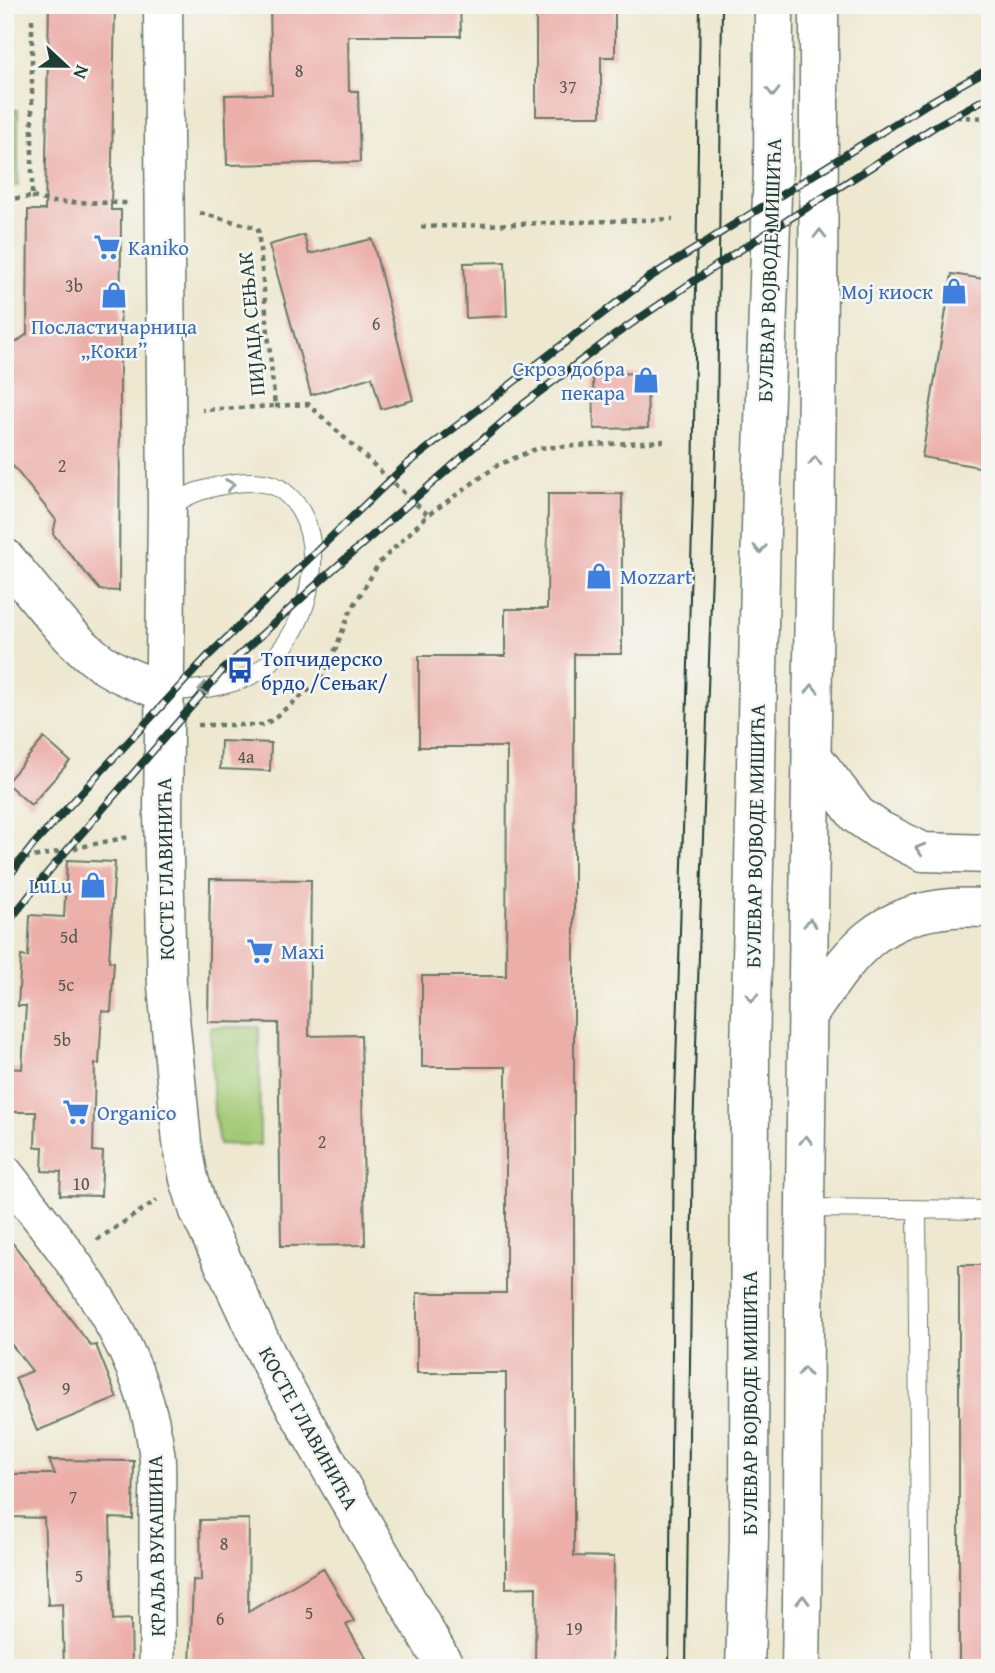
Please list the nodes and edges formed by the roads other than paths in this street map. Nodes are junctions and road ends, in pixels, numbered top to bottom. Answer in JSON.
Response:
{"nodes":[{"id":1,"x":163,"y":5,"type":"edge"},
{"id":2,"x":774,"y":5,"type":"edge"},
{"id":3,"x":819,"y":5,"type":"edge"},
{"id":4,"x":167,"y":508,"type":"junction"},
{"id":5,"x":5,"y":558,"type":"edge"},
{"id":6,"x":163,"y":691,"type":"junction"},
{"id":7,"x":813,"y":757,"type":"junction"},
{"id":8,"x":990,"y":854,"type":"edge"},
{"id":9,"x":990,"y":908,"type":"edge"},
{"id":10,"x":808,"y":1015,"type":"junction"},
{"id":11,"x":5,"y":1173,"type":"edge"},
{"id":12,"x":805,"y":1208,"type":"junction"},
{"id":13,"x":990,"y":1210,"type":"edge"},
{"id":14,"x":917,"y":1211,"type":"junction"},
{"id":15,"x":157,"y":1668,"type":"edge"},
{"id":16,"x":446,"y":1668,"type":"edge"},
{"id":17,"x":745,"y":1668,"type":"edge"},
{"id":18,"x":801,"y":1668,"type":"edge"},
{"id":19,"x":921,"y":1668,"type":"edge"}],
"edges":[{"from":1,"to":4,"type":"main road","name":"КОСТЕ ГЛАВИНИЋА"},
{"from":2,"to":17,"type":"main road","name":"БУЛЕВАР ВОЈВОДЕ МИШИЋА","one_way":true},
{"from":7,"to":3,"type":"main road","one_way":true},
{"from":4,"to":6,"type":"main road","name":"КОСТЕ ГЛАВИНИЋА"},
{"from":4,"to":6,"type":"lane","one_way":true},
{"from":5,"to":6,"type":"main road"},
{"from":6,"to":16,"type":"main road","name":"КОСТЕ ГЛАВИНИЋА"},
{"from":8,"to":7,"type":"main road","one_way":true},
{"from":10,"to":7,"type":"main road","one_way":true},
{"from":9,"to":10,"type":"main road"},
{"from":12,"to":10,"type":"main road","one_way":true},
{"from":11,"to":15,"type":"street","name":"КРАЉА ВУКАШИНА"},
{"from":12,"to":14,"type":"lane"},
{"from":18,"to":12,"type":"main road","one_way":true},
{"from":13,"to":14,"type":"lane"},
{"from":14,"to":19,"type":"lane"}]}
